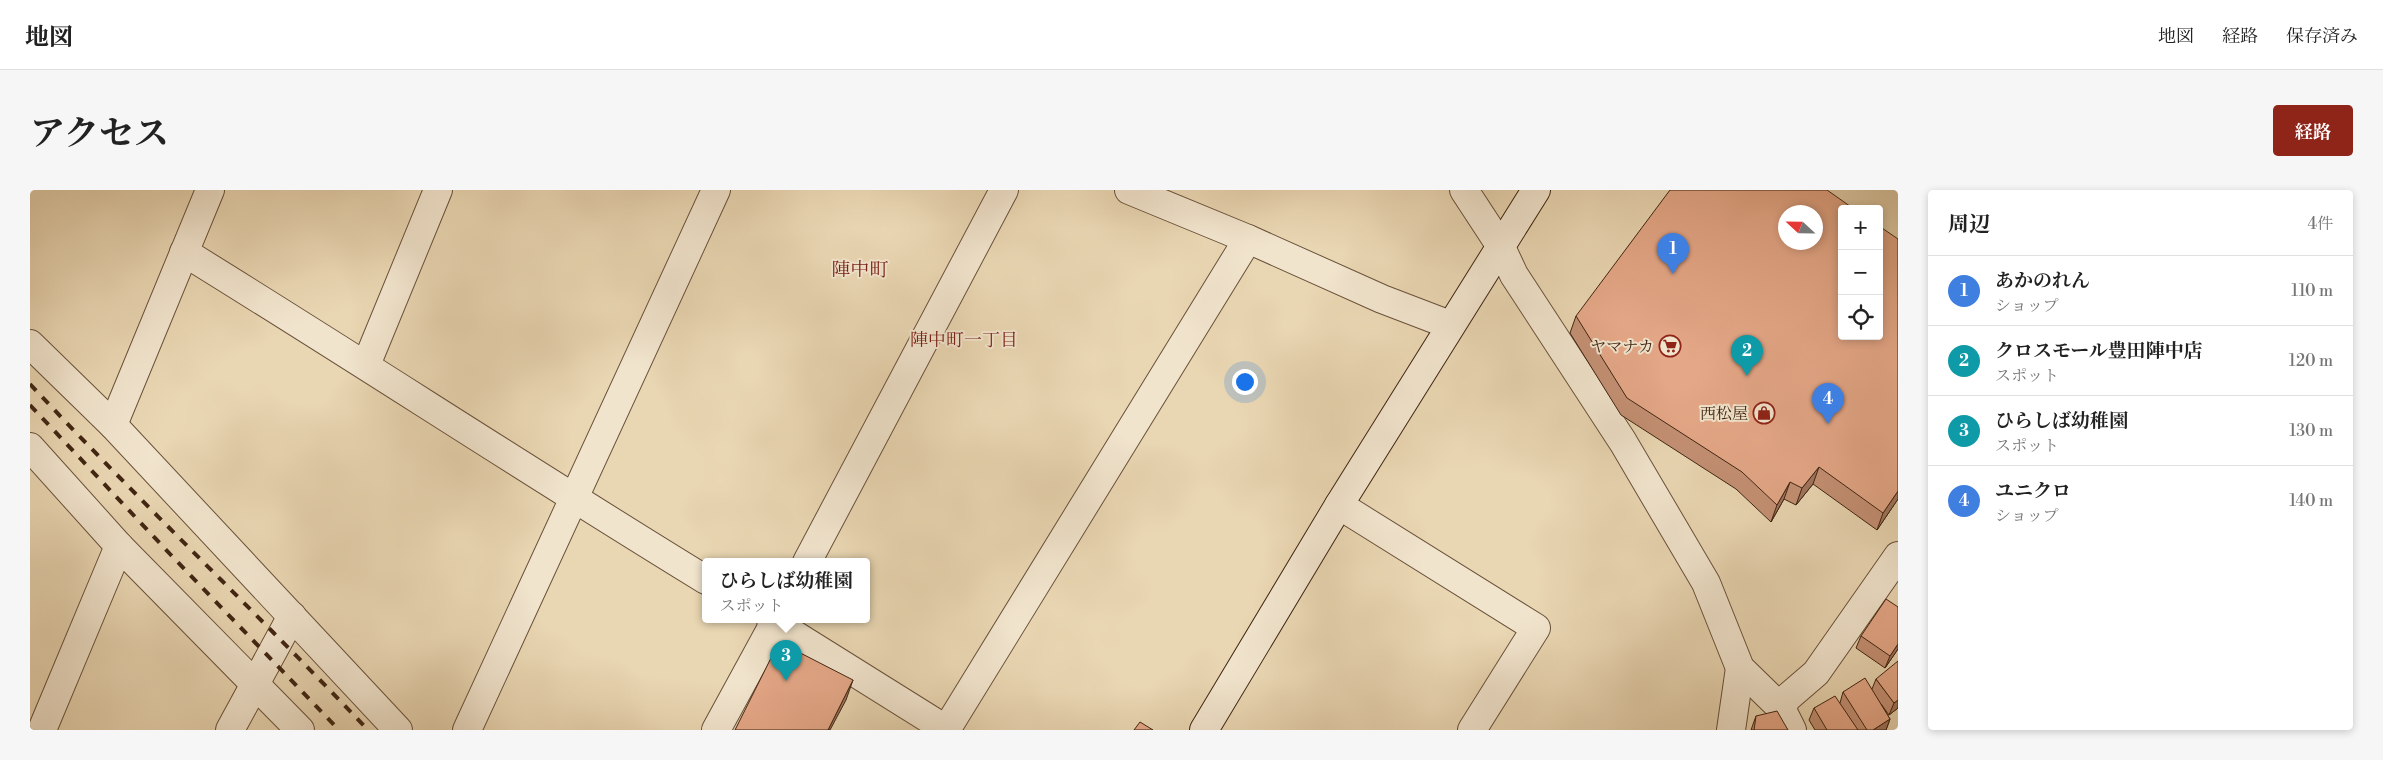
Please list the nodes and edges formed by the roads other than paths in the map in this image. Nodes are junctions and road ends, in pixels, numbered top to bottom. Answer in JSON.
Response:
{"nodes":[{"id":1,"x":210,"y":190,"type":"edge"},
{"id":2,"x":438,"y":190,"type":"edge"},
{"id":3,"x":716,"y":190,"type":"edge"},
{"id":4,"x":1004,"y":190,"type":"edge"},
{"id":5,"x":1129,"y":190,"type":"edge"},
{"id":6,"x":1464,"y":190,"type":"edge"},
{"id":7,"x":1536,"y":190,"type":"edge"},
{"id":8,"x":1248,"y":238,"type":"junction"},
{"id":9,"x":1500,"y":245,"type":"junction"},
{"id":10,"x":184,"y":252,"type":"junction"},
{"id":11,"x":1450,"y":325,"type":"junction"},
{"id":12,"x":30,"y":344,"type":"edge"},
{"id":13,"x":366,"y":365,"type":"junction"},
{"id":14,"x":113,"y":425,"type":"junction"},
{"id":15,"x":30,"y":447,"type":"edge"},
{"id":16,"x":574,"y":499,"type":"junction"},
{"id":17,"x":1339,"y":506,"type":"junction"},
{"id":18,"x":119,"y":546,"type":"junction"},
{"id":19,"x":1898,"y":556,"type":"edge"},
{"id":20,"x":809,"y":558,"type":"edge"},
{"id":21,"x":702,"y":578,"type":"edge"},
{"id":22,"x":292,"y":616,"type":"junction"},
{"id":23,"x":773,"y":623,"type":"edge"},
{"id":24,"x":777,"y":623,"type":"edge"},
{"id":25,"x":1740,"y":668,"type":"junction"},
{"id":26,"x":255,"y":684,"type":"junction"},
{"id":27,"x":1786,"y":719,"type":"edge"},
{"id":28,"x":42,"y":730,"type":"edge"},
{"id":29,"x":230,"y":730,"type":"edge"},
{"id":30,"x":300,"y":730,"type":"edge"},
{"id":31,"x":398,"y":730,"type":"edge"},
{"id":32,"x":467,"y":730,"type":"edge"},
{"id":33,"x":716,"y":730,"type":"edge"},
{"id":34,"x":947,"y":730,"type":"edge"},
{"id":35,"x":1204,"y":730,"type":"edge"},
{"id":36,"x":1472,"y":730,"type":"edge"},
{"id":37,"x":1731,"y":730,"type":"edge"}],
"edges":[{"from":1,"to":10,"type":"street"},
{"from":2,"to":13,"type":"street"},
{"from":3,"to":16,"type":"street"},
{"from":4,"to":20,"type":"street"},
{"from":5,"to":8,"type":"street"},
{"from":6,"to":9,"type":"street"},
{"from":7,"to":9,"type":"street"},
{"from":8,"to":11,"type":"street"},
{"from":8,"to":34,"type":"street"},
{"from":9,"to":11,"type":"street"},
{"from":9,"to":25,"type":"street"},
{"from":10,"to":13,"type":"street"},
{"from":10,"to":14,"type":"street"},
{"from":11,"to":17,"type":"street"},
{"from":12,"to":14,"type":"street"},
{"from":13,"to":16,"type":"street"},
{"from":14,"to":22,"type":"street"},
{"from":15,"to":18,"type":"street"},
{"from":16,"to":21,"type":"street"},
{"from":16,"to":32,"type":"street"},
{"from":17,"to":35,"type":"street"},
{"from":17,"to":36,"type":"street"},
{"from":18,"to":26,"type":"street"},
{"from":18,"to":28,"type":"street"},
{"from":19,"to":27,"type":"street"},
{"from":22,"to":26,"type":"street"},
{"from":22,"to":31,"type":"street"},
{"from":23,"to":33,"type":"street"},
{"from":24,"to":34,"type":"street"},
{"from":25,"to":27,"type":"street"},
{"from":25,"to":37,"type":"street"},
{"from":26,"to":29,"type":"street"},
{"from":26,"to":30,"type":"street"}]}
